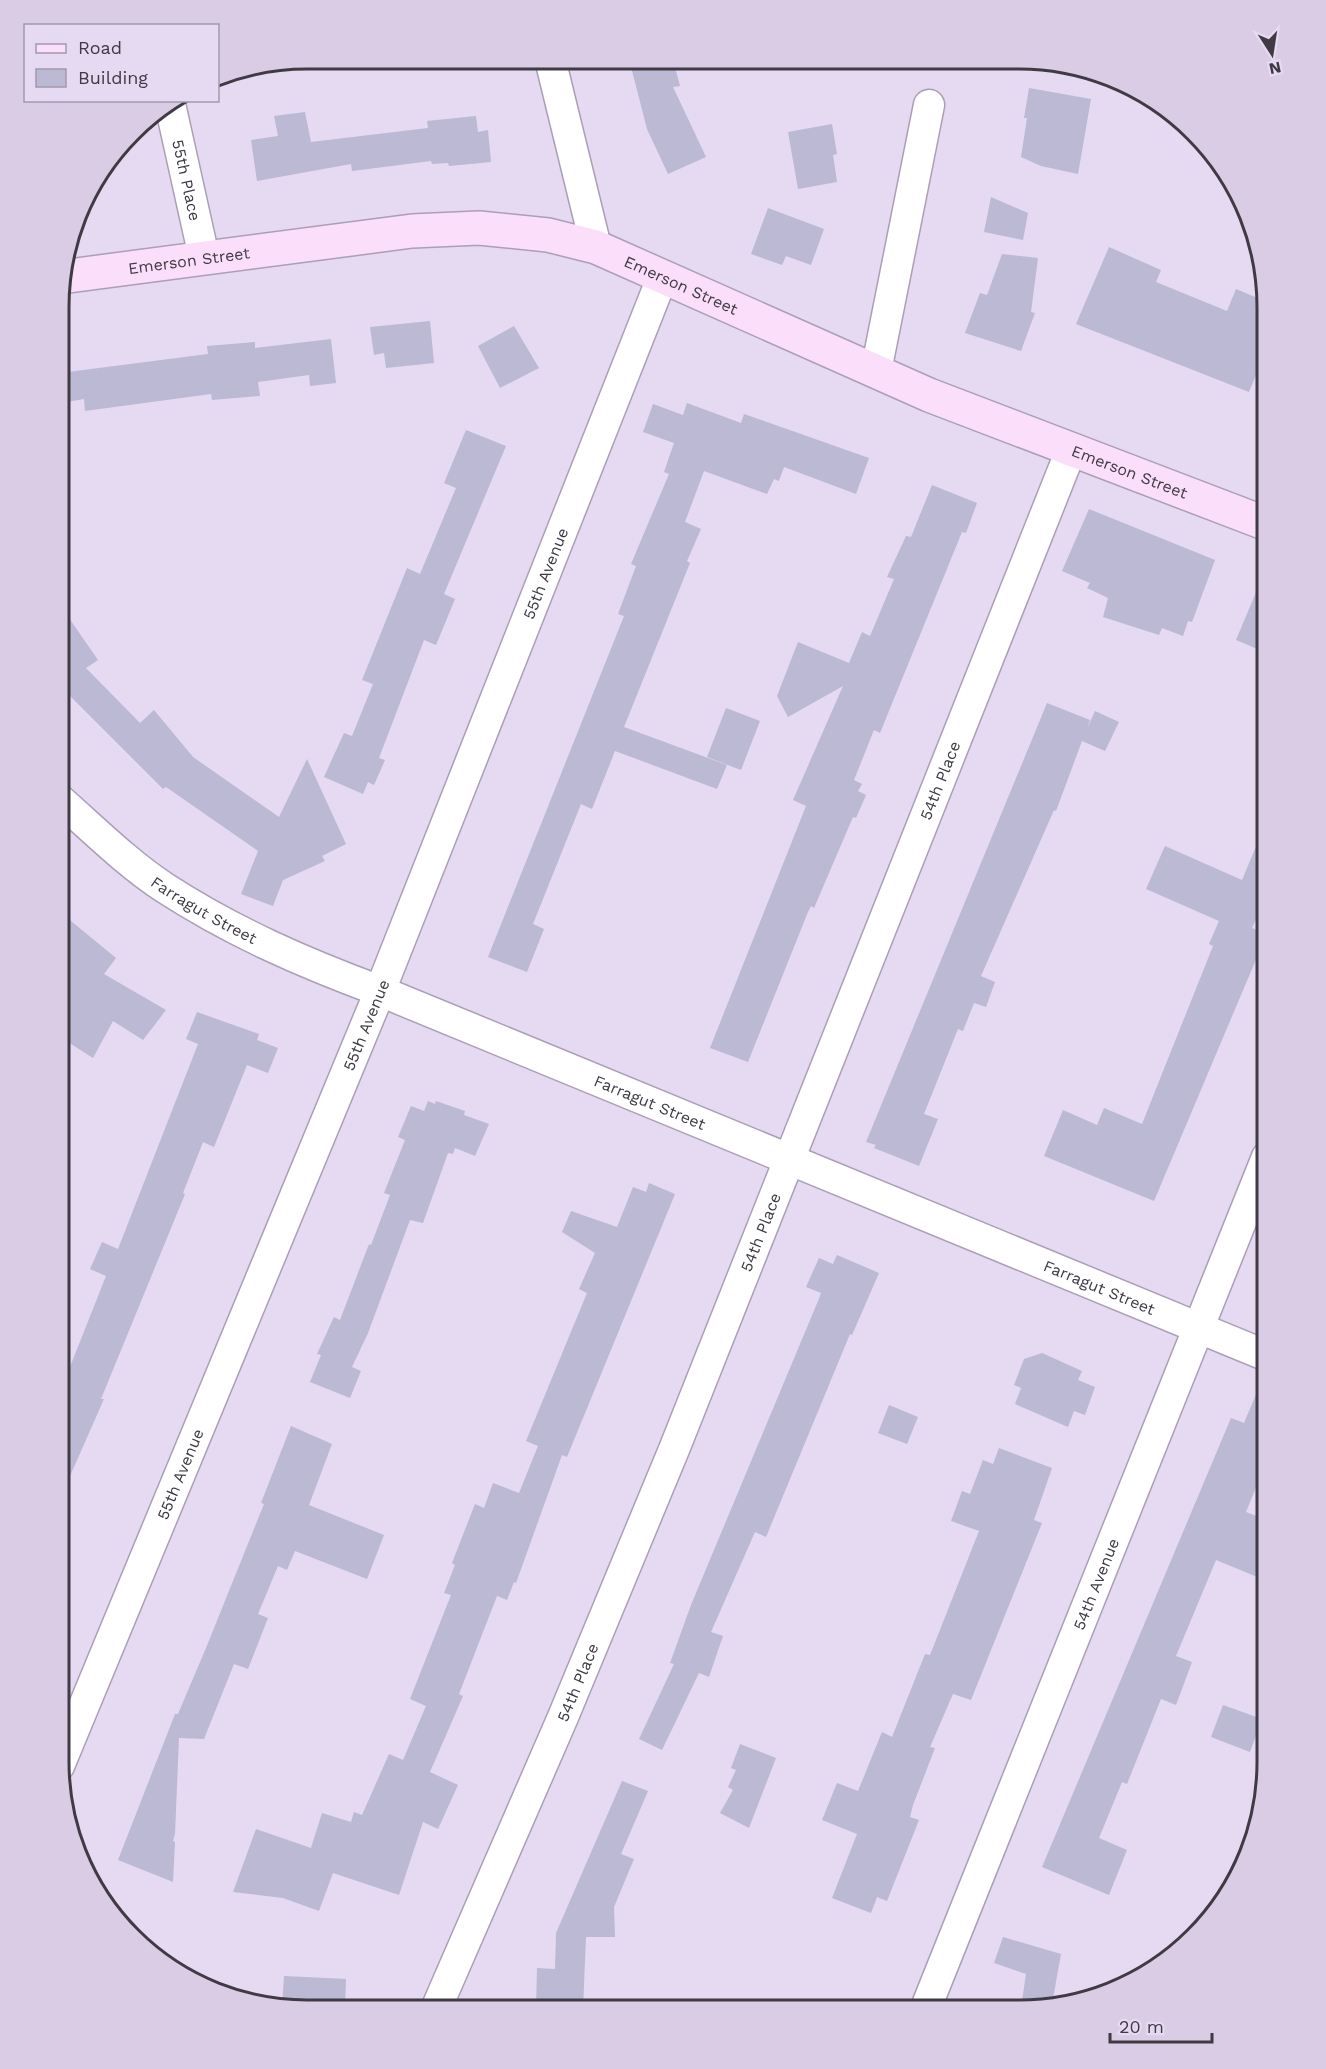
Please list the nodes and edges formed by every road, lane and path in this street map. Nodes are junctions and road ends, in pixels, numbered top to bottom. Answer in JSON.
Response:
{"nodes":[{"id":1,"x":553,"y":69,"type":"edge"},
{"id":2,"x":929,"y":105,"type":"dead end"},
{"id":3,"x":172,"y":111,"type":"edge"},
{"id":4,"x":596,"y":247,"type":"junction"},
{"id":5,"x":204,"y":257,"type":"junction"},
{"id":6,"x":71,"y":276,"type":"edge"},
{"id":7,"x":662,"y":278,"type":"junction"},
{"id":8,"x":876,"y":371,"type":"junction"},
{"id":9,"x":1071,"y":450,"type":"junction"},
{"id":10,"x":1257,"y":521,"type":"edge"},
{"id":11,"x":69,"y":808,"type":"edge"},
{"id":12,"x":380,"y":991,"type":"junction"},
{"id":13,"x":788,"y":1160,"type":"junction"},
{"id":14,"x":1257,"y":1181,"type":"edge"},
{"id":15,"x":1197,"y":1326,"type":"junction"},
{"id":16,"x":1257,"y":1352,"type":"edge"},
{"id":17,"x":69,"y":1742,"type":"edge"},
{"id":18,"x":440,"y":2000,"type":"edge"},
{"id":19,"x":929,"y":2000,"type":"edge"}],
"edges":[{"from":1,"to":4,"type":"street"},
{"from":2,"to":8,"type":"street"},
{"from":3,"to":5,"type":"street","name":"55th Place"},
{"from":4,"to":5,"type":"street","name":"Emerson Street"},
{"from":4,"to":7,"type":"street","name":"Emerson Street"},
{"from":5,"to":6,"type":"street","name":"Emerson Street"},
{"from":7,"to":8,"type":"street","name":"Emerson Street"},
{"from":7,"to":12,"type":"street","name":"55th Avenue"},
{"from":8,"to":9,"type":"street","name":"Emerson Street"},
{"from":9,"to":10,"type":"street","name":"Emerson Street"},
{"from":9,"to":13,"type":"street","name":"54th Place"},
{"from":11,"to":12,"type":"street","name":"Farragut Street"},
{"from":12,"to":13,"type":"street","name":"Farragut Street"},
{"from":12,"to":17,"type":"street","name":"55th Avenue"},
{"from":13,"to":15,"type":"street","name":"Farragut Street"},
{"from":13,"to":18,"type":"street","name":"54th Place"},
{"from":14,"to":15,"type":"street","name":"54th Avenue"},
{"from":15,"to":16,"type":"street","name":"Farragut Street"},
{"from":15,"to":19,"type":"street","name":"54th Avenue"}]}
